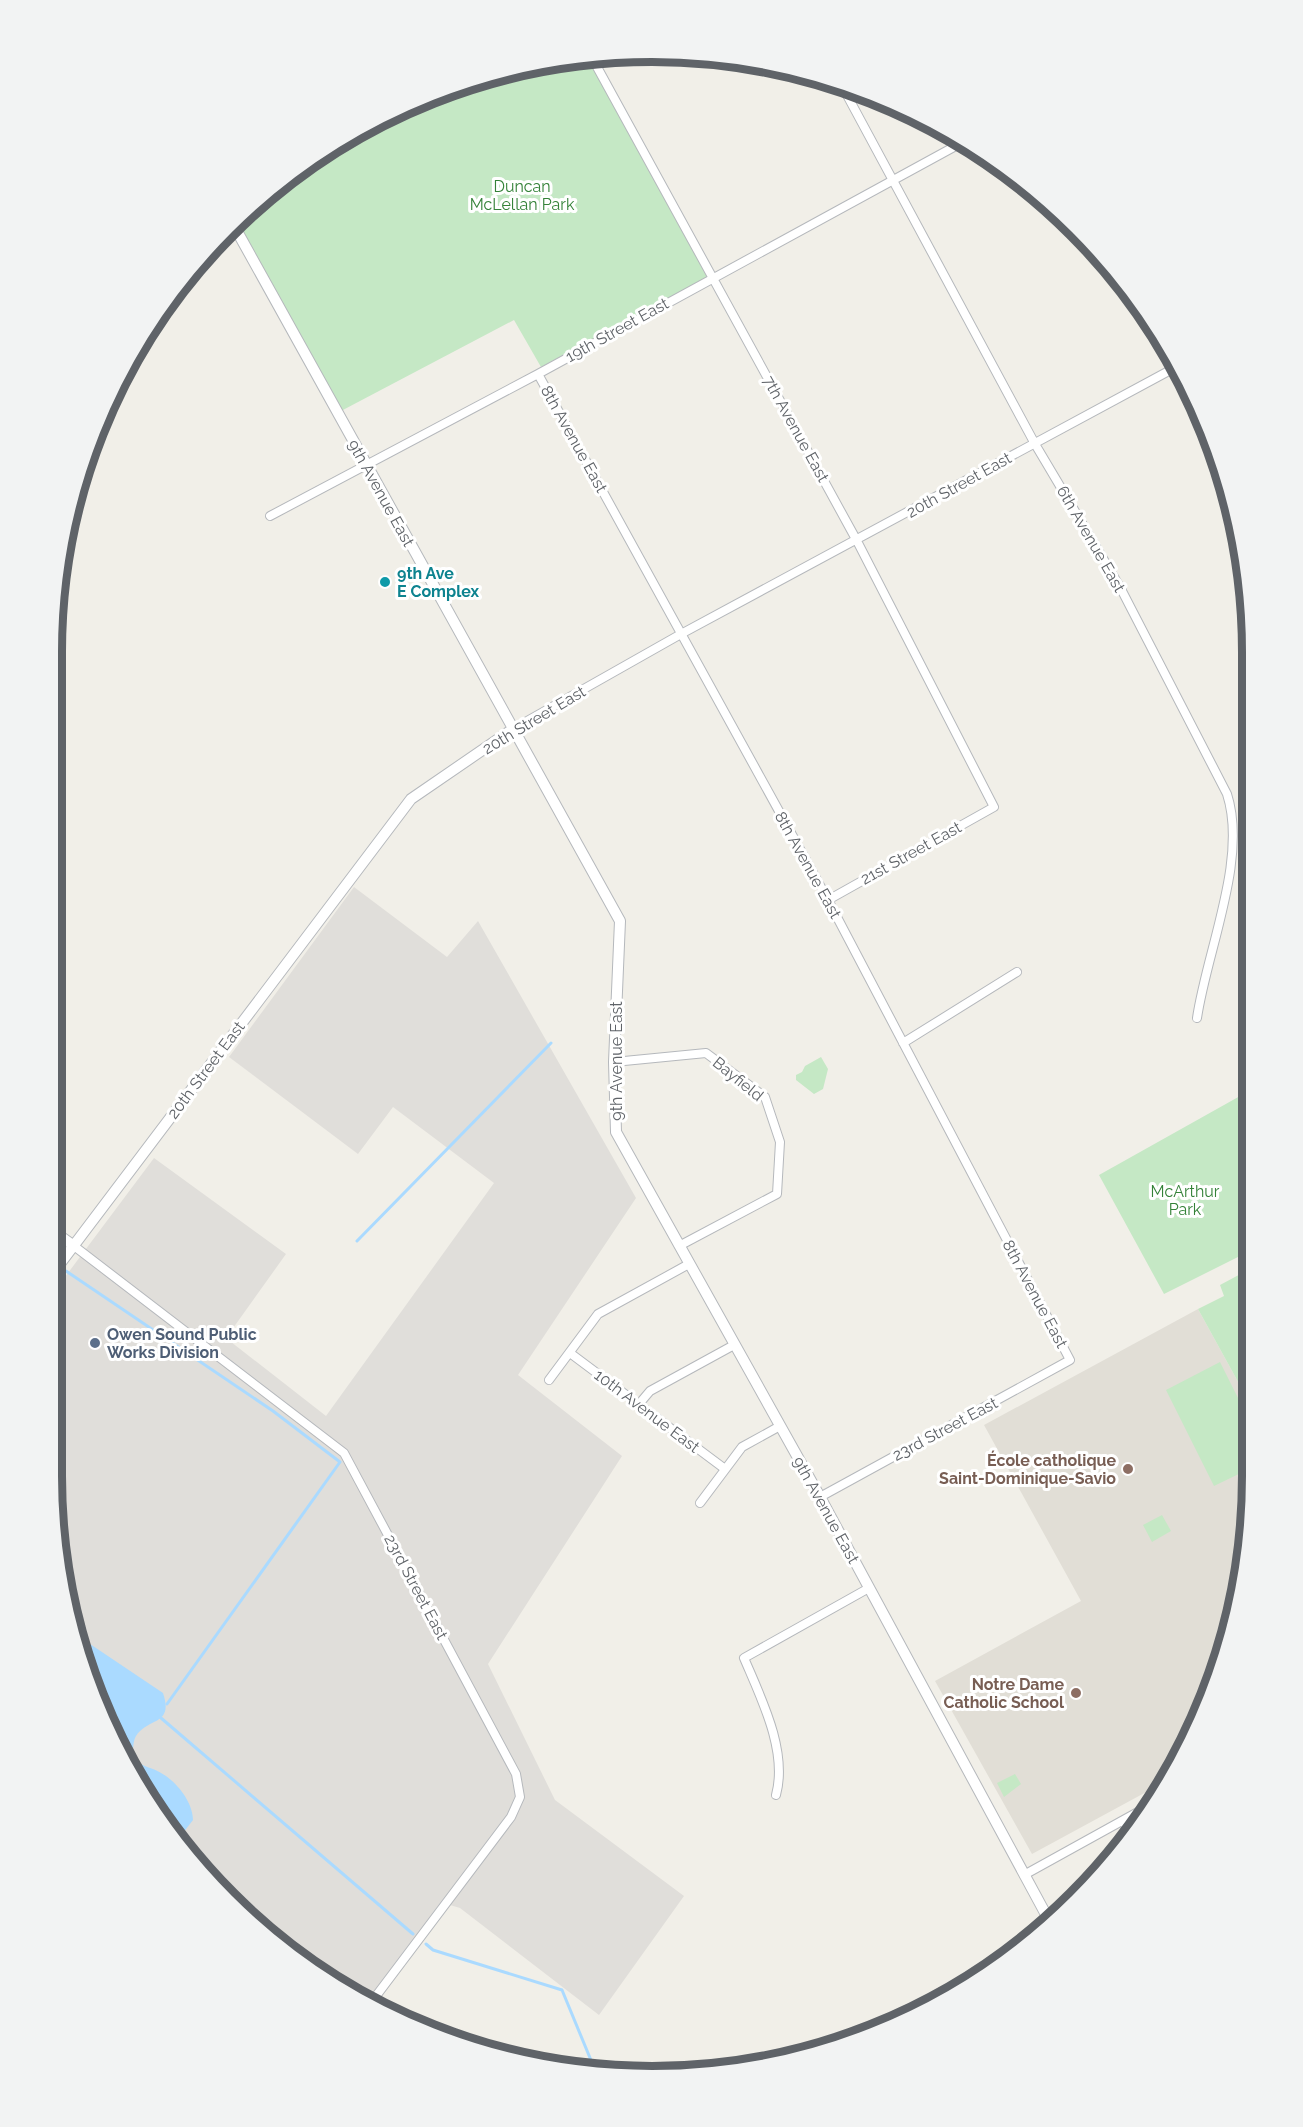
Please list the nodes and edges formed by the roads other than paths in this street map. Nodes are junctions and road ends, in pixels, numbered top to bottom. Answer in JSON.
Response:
{"nodes":[{"id":1,"x":596,"y":65,"type":"edge"},
{"id":2,"x":847,"y":95,"type":"edge"},
{"id":3,"x":955,"y":146,"type":"edge"},
{"id":4,"x":893,"y":178,"type":"junction"},
{"id":5,"x":237,"y":231,"type":"edge"},
{"id":6,"x":713,"y":277,"type":"junction"},
{"id":7,"x":1170,"y":370,"type":"edge"},
{"id":8,"x":538,"y":374,"type":"junction"},
{"id":9,"x":1035,"y":444,"type":"junction"},
{"id":10,"x":365,"y":464,"type":"junction"},
{"id":11,"x":270,"y":516,"type":"dead end"},
{"id":12,"x":857,"y":541,"type":"junction"},
{"id":13,"x":681,"y":634,"type":"junction"},
{"id":14,"x":513,"y":729,"type":"junction"},
{"id":15,"x":994,"y":807,"type":"joint"},
{"id":16,"x":828,"y":900,"type":"junction"},
{"id":17,"x":1017,"y":972,"type":"dead end"},
{"id":18,"x":1197,"y":1018,"type":"dead end"},
{"id":19,"x":903,"y":1043,"type":"junction"},
{"id":20,"x":614,"y":1062,"type":"junction"},
{"id":21,"x":62,"y":1237,"type":"edge"},
{"id":22,"x":74,"y":1246,"type":"junction"},
{"id":23,"x":679,"y":1246,"type":"junction"},
{"id":24,"x":62,"y":1261,"type":"edge"},
{"id":25,"x":689,"y":1264,"type":"junction"},
{"id":26,"x":734,"y":1345,"type":"junction"},
{"id":27,"x":570,"y":1353,"type":"junction"},
{"id":28,"x":1070,"y":1360,"type":"joint"},
{"id":29,"x":549,"y":1380,"type":"dead end"},
{"id":30,"x":639,"y":1404,"type":"junction"},
{"id":31,"x":780,"y":1426,"type":"junction"},
{"id":32,"x":725,"y":1469,"type":"junction"},
{"id":33,"x":820,"y":1497,"type":"junction"},
{"id":34,"x":700,"y":1503,"type":"dead end"},
{"id":35,"x":868,"y":1588,"type":"junction"},
{"id":36,"x":776,"y":1795,"type":"dead end"},
{"id":37,"x":1134,"y":1815,"type":"edge"},
{"id":38,"x":1123,"y":1821,"type":"junction"},
{"id":39,"x":1126,"y":1826,"type":"edge"},
{"id":40,"x":1024,"y":1875,"type":"junction"},
{"id":41,"x":1046,"y":1914,"type":"edge"},
{"id":42,"x":376,"y":1997,"type":"edge"}],
"edges":[{"from":1,"to":6,"type":"street","name":"7th Avenue East"},
{"from":2,"to":4,"type":"street","name":"6th Avenue East"},
{"from":3,"to":4,"type":"street","name":"19th Street East"},
{"from":4,"to":6,"type":"street","name":"19th Street East"},
{"from":4,"to":9,"type":"street","name":"6th Avenue East"},
{"from":5,"to":10,"type":"street","name":"9th Avenue East"},
{"from":6,"to":8,"type":"street","name":"19th Street East"},
{"from":6,"to":12,"type":"street","name":"7th Avenue East"},
{"from":7,"to":9,"type":"street","name":"20th Street East"},
{"from":8,"to":10,"type":"street","name":"19th Street East"},
{"from":8,"to":13,"type":"street","name":"8th Avenue East"},
{"from":9,"to":12,"type":"street","name":"20th Street East"},
{"from":9,"to":18,"type":"street","name":"6th Avenue East"},
{"from":10,"to":11,"type":"street","name":"19th Street East"},
{"from":10,"to":14,"type":"street","name":"9th Avenue East"},
{"from":12,"to":13,"type":"street","name":"20th Street East"},
{"from":12,"to":15,"type":"street","name":"7th Avenue East"},
{"from":13,"to":14,"type":"street","name":"20th Street East"},
{"from":13,"to":16,"type":"street","name":"8th Avenue East"},
{"from":14,"to":20,"type":"street","name":"9th Avenue East"},
{"from":14,"to":22,"type":"street","name":"20th Street East"},
{"from":15,"to":16,"type":"street","name":"21st Street East"},
{"from":16,"to":19,"type":"street","name":"8th Avenue East"},
{"from":17,"to":19,"type":"street"},
{"from":19,"to":28,"type":"street","name":"8th Avenue East"},
{"from":20,"to":23,"type":"street","name":"9th Avenue East"},
{"from":20,"to":23,"type":"street","name":"Bayfield"},
{"from":21,"to":22,"type":"street"},
{"from":22,"to":24,"type":"street","name":"20th Street East"},
{"from":22,"to":42,"type":"street","name":"23rd Street East"},
{"from":23,"to":25,"type":"street","name":"9th Avenue East"},
{"from":25,"to":26,"type":"street","name":"9th Avenue East"},
{"from":25,"to":27,"type":"street"},
{"from":26,"to":30,"type":"street"},
{"from":26,"to":31,"type":"street","name":"9th Avenue East"},
{"from":27,"to":29,"type":"street"},
{"from":27,"to":30,"type":"street","name":"10th Avenue East"},
{"from":28,"to":33,"type":"street","name":"23rd Street East"},
{"from":30,"to":32,"type":"street","name":"10th Avenue East"},
{"from":31,"to":32,"type":"street"},
{"from":31,"to":33,"type":"street","name":"9th Avenue East"},
{"from":32,"to":34,"type":"street"},
{"from":33,"to":35,"type":"street","name":"9th Avenue East"},
{"from":35,"to":36,"type":"street"},
{"from":35,"to":40,"type":"street","name":"9th Avenue East"},
{"from":37,"to":38,"type":"street"},
{"from":38,"to":39,"type":"street"},
{"from":38,"to":40,"type":"street"},
{"from":40,"to":41,"type":"street","name":"9th Avenue East"}]}
